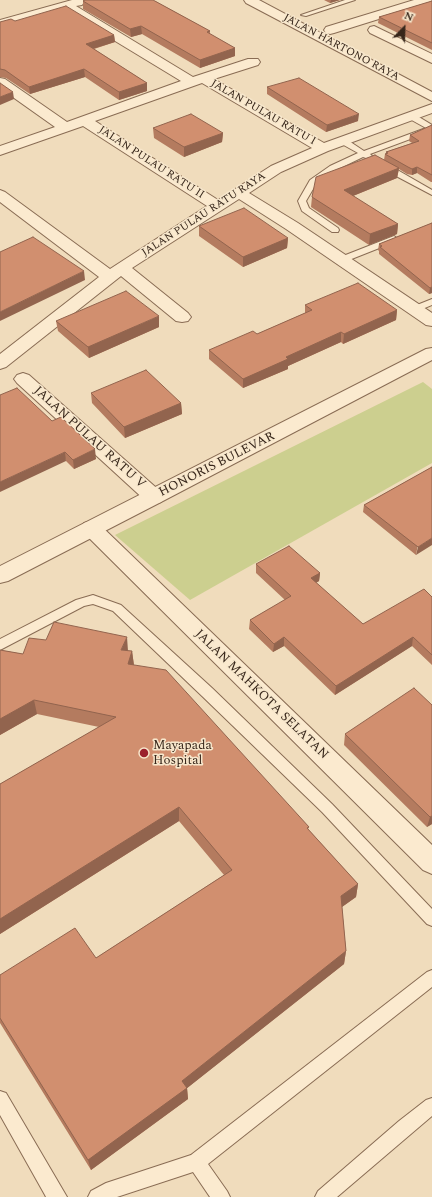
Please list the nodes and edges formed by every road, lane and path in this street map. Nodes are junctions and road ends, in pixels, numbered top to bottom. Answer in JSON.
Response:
{"nodes":[{"id":1,"x":83,"y":0,"type":"edge"},
{"id":2,"x":250,"y":0,"type":"edge"},
{"id":3,"x":273,"y":0,"type":"edge"},
{"id":4,"x":352,"y":0,"type":"edge"},
{"id":5,"x":389,"y":0,"type":"edge"},
{"id":6,"x":419,"y":1,"type":"edge"},
{"id":7,"x":65,"y":6,"type":"junction"},
{"id":8,"x":304,"y":15,"type":"junction"},
{"id":9,"x":318,"y":23,"type":"junction"},
{"id":10,"x":0,"y":24,"type":"edge"},
{"id":11,"x":330,"y":30,"type":"junction"},
{"id":12,"x":374,"y":30,"type":"dead end"},
{"id":13,"x":432,"y":59,"type":"edge"},
{"id":14,"x":253,"y":62,"type":"dead end"},
{"id":15,"x":398,"y":65,"type":"dead end"},
{"id":16,"x":197,"y":80,"type":"junction"},
{"id":17,"x":0,"y":82,"type":"edge"},
{"id":18,"x":432,"y":96,"type":"edge"},
{"id":19,"x":432,"y":108,"type":"edge"},
{"id":20,"x":411,"y":116,"type":"junction"},
{"id":21,"x":85,"y":121,"type":"junction"},
{"id":22,"x":66,"y":128,"type":"junction"},
{"id":23,"x":432,"y":128,"type":"edge"},
{"id":24,"x":343,"y":140,"type":"junction"},
{"id":25,"x":323,"y":148,"type":"junction"},
{"id":26,"x":0,"y":151,"type":"edge"},
{"id":27,"x":365,"y":153,"type":"junction"},
{"id":28,"x":238,"y":192,"type":"junction"},
{"id":29,"x":432,"y":193,"type":"edge"},
{"id":30,"x":0,"y":195,"type":"edge"},
{"id":31,"x":217,"y":206,"type":"junction"},
{"id":32,"x":335,"y":230,"type":"dead end"},
{"id":33,"x":404,"y":236,"type":"edge"},
{"id":34,"x":341,"y":260,"type":"junction"},
{"id":35,"x":115,"y":272,"type":"junction"},
{"id":36,"x":432,"y":302,"type":"edge"},
{"id":37,"x":415,"y":309,"type":"junction"},
{"id":38,"x":182,"y":317,"type":"dead end"},
{"id":39,"x":432,"y":321,"type":"edge"},
{"id":40,"x":432,"y":353,"type":"edge"},
{"id":41,"x":0,"y":363,"type":"edge"},
{"id":42,"x":23,"y":379,"type":"dead end"},
{"id":43,"x":154,"y":497,"type":"junction"},
{"id":44,"x":91,"y":528,"type":"junction"},
{"id":45,"x":0,"y":575,"type":"edge"},
{"id":46,"x":0,"y":645,"type":"edge"},
{"id":47,"x":432,"y":862,"type":"edge"},
{"id":48,"x":432,"y":919,"type":"edge"},
{"id":49,"x":432,"y":977,"type":"edge"},
{"id":50,"x":0,"y":1099,"type":"edge"},
{"id":51,"x":432,"y":1106,"type":"edge"},
{"id":52,"x":196,"y":1162,"type":"junction"},
{"id":53,"x":58,"y":1197,"type":"edge"},
{"id":54,"x":97,"y":1197,"type":"edge"},
{"id":55,"x":221,"y":1197,"type":"edge"},
{"id":56,"x":324,"y":1197,"type":"edge"}],
"edges":[{"from":1,"to":7,"type":"street"},
{"from":2,"to":18,"type":"street","name":"JALAN HARTONO RAYA"},
{"from":3,"to":8,"type":"street","name":"JALAN HARTONO RAYA"},
{"from":4,"to":8,"type":"lane"},
{"from":5,"to":9,"type":"street","name":"JALAN HARTONO RAYA"},
{"from":6,"to":11,"type":"street","name":"JALAN HARTONO RAYA"},
{"from":7,"to":10,"type":"street"},
{"from":7,"to":16,"type":"street","name":"JALAN PULAU RATU I"},
{"from":8,"to":9,"type":"street","name":"JALAN HARTONO RAYA"},
{"from":9,"to":11,"type":"street","name":"JALAN HARTONO RAYA"},
{"from":11,"to":15,"type":"street","name":"JALAN HARTONO RAYA"},
{"from":12,"to":13,"type":"street"},
{"from":14,"to":16,"type":"street"},
{"from":16,"to":21,"type":"street"},
{"from":16,"to":25,"type":"street","name":"JALAN PULAU RATU I"},
{"from":17,"to":22,"type":"street"},
{"from":19,"to":20,"type":"street","name":"JALAN PULAU RATU RAYA"},
{"from":20,"to":23,"type":"lane"},
{"from":20,"to":24,"type":"street","name":"JALAN PULAU RATU RAYA"},
{"from":21,"to":22,"type":"street"},
{"from":21,"to":31,"type":"street","name":"JALAN PULAU RATU II"},
{"from":22,"to":26,"type":"street"},
{"from":23,"to":27,"type":"lane"},
{"from":24,"to":25,"type":"street","name":"JALAN PULAU RATU RAYA"},
{"from":24,"to":27,"type":"lane"},
{"from":25,"to":28,"type":"street","name":"JALAN PULAU RATU RAYA"},
{"from":27,"to":29,"type":"lane"},
{"from":27,"to":32,"type":"lane"},
{"from":28,"to":31,"type":"street","name":"JALAN PULAU RATU RAYA"},
{"from":28,"to":34,"type":"street"},
{"from":30,"to":35,"type":"street"},
{"from":31,"to":35,"type":"street","name":"JALAN PULAU RATU RAYA"},
{"from":33,"to":34,"type":"lane"},
{"from":34,"to":37,"type":"street"},
{"from":35,"to":38,"type":"street"},
{"from":35,"to":41,"type":"street","name":"JALAN PULAU RATU RAYA"},
{"from":36,"to":37,"type":"lane"},
{"from":37,"to":39,"type":"street"},
{"from":40,"to":43,"type":"street","name":"HONORIS BULEVAR"},
{"from":42,"to":43,"type":"street","name":"JALAN PULAU RATU V"},
{"from":43,"to":44,"type":"street","name":"HONORIS BULEVAR"},
{"from":44,"to":45,"type":"street","name":"HONORIS BULEVAR"},
{"from":44,"to":47,"type":"street","name":"JALAN MAHKOTA SELATAN"},
{"from":46,"to":48,"type":"lane"},
{"from":49,"to":52,"type":"lane"},
{"from":50,"to":53,"type":"lane"},
{"from":51,"to":56,"type":"lane"},
{"from":52,"to":54,"type":"lane"},
{"from":52,"to":55,"type":"lane"}]}
